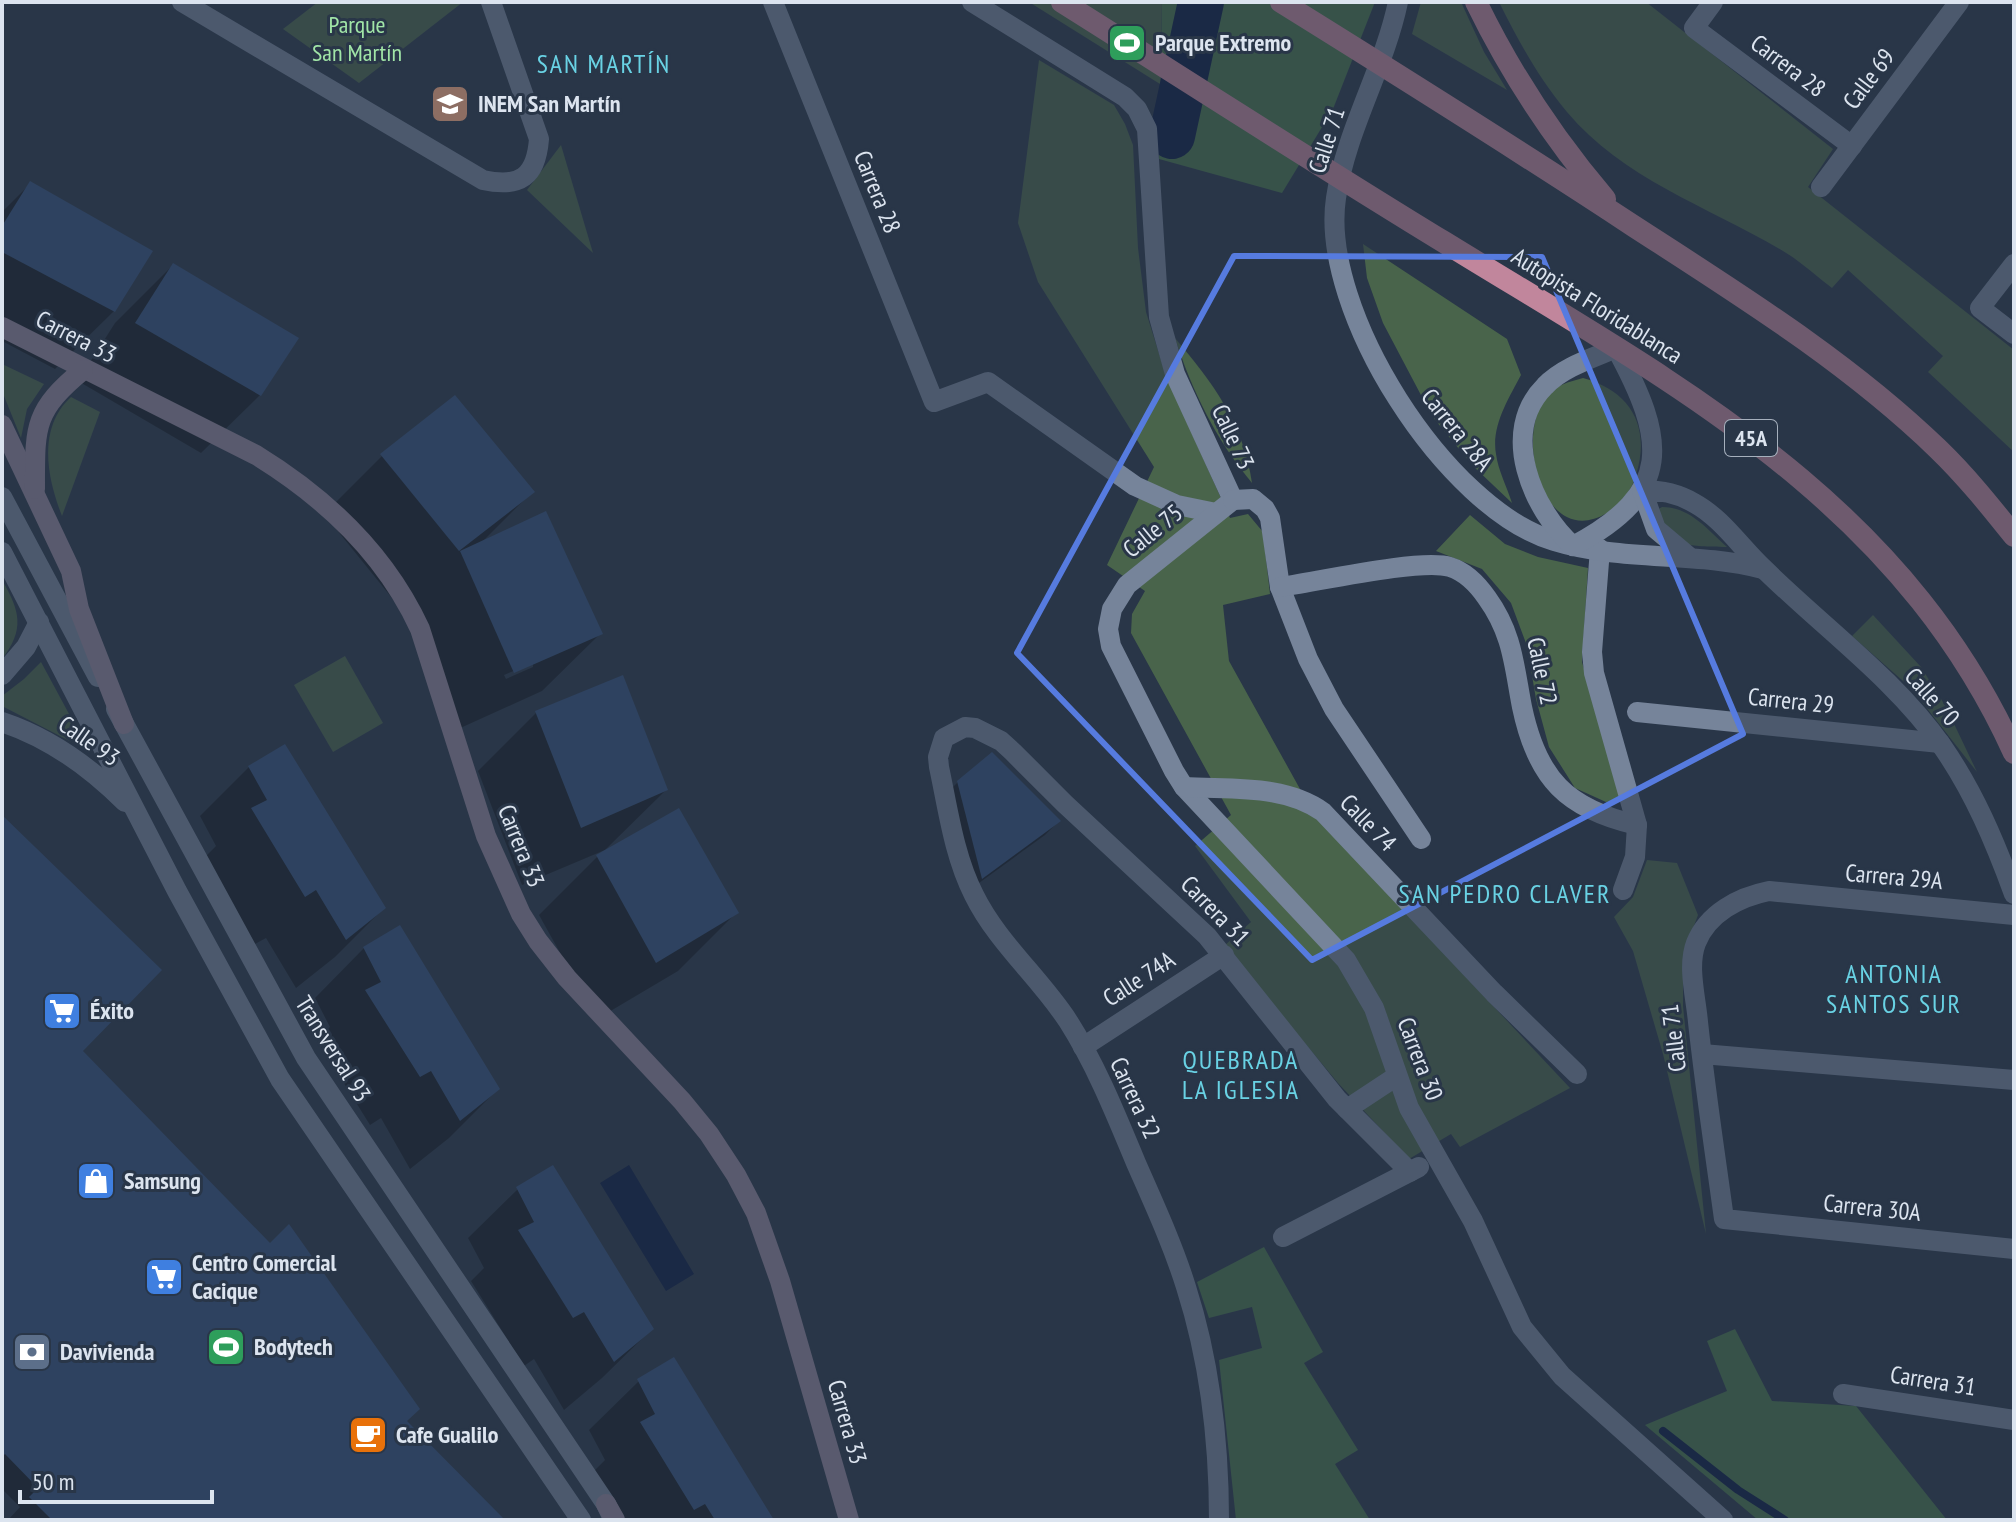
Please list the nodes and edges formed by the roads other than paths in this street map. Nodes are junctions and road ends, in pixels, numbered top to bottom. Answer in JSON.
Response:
{"nodes":[{"id":1,"x":182,"y":2,"type":"edge"},
{"id":2,"x":491,"y":2,"type":"edge"},
{"id":3,"x":773,"y":2,"type":"edge"},
{"id":4,"x":972,"y":2,"type":"edge"},
{"id":5,"x":1062,"y":2,"type":"edge"},
{"id":6,"x":1281,"y":2,"type":"edge"},
{"id":7,"x":1398,"y":2,"type":"edge"},
{"id":8,"x":1476,"y":2,"type":"edge"},
{"id":9,"x":1713,"y":2,"type":"edge"},
{"id":10,"x":1959,"y":2,"type":"edge"},
{"id":11,"x":1852,"y":146,"type":"junction"},
{"id":12,"x":1821,"y":187,"type":"dead end"},
{"id":13,"x":1621,"y":218,"type":"junction"},
{"id":14,"x":2014,"y":264,"type":"edge"},
{"id":15,"x":1348,"y":298,"type":"joint"},
{"id":16,"x":2,"y":327,"type":"edge"},
{"id":17,"x":2014,"y":334,"type":"edge"},
{"id":18,"x":1616,"y":348,"type":"junction"},
{"id":19,"x":83,"y":370,"type":"junction"},
{"id":20,"x":2,"y":425,"type":"edge"},
{"id":21,"x":1642,"y":490,"type":"junction"},
{"id":22,"x":35,"y":495,"type":"junction"},
{"id":23,"x":2,"y":497,"type":"edge"},
{"id":24,"x":1233,"y":500,"type":"junction"},
{"id":25,"x":1216,"y":513,"type":"junction"},
{"id":26,"x":2014,"y":536,"type":"edge"},
{"id":27,"x":1573,"y":546,"type":"junction"},
{"id":28,"x":1600,"y":549,"type":"junction"},
{"id":29,"x":2,"y":552,"type":"edge"},
{"id":30,"x":1689,"y":557,"type":"junction"},
{"id":31,"x":1763,"y":569,"type":"junction"},
{"id":32,"x":1280,"y":587,"type":"junction"},
{"id":33,"x":1112,"y":609,"type":"joint"},
{"id":34,"x":39,"y":622,"type":"junction"},
{"id":35,"x":2,"y":675,"type":"edge"},
{"id":36,"x":1637,"y":712,"type":"dead end"},
{"id":37,"x":2,"y":722,"type":"edge"},
{"id":38,"x":124,"y":724,"type":"junction"},
{"id":39,"x":953,"y":732,"type":"joint"},
{"id":40,"x":1940,"y":743,"type":"junction"},
{"id":41,"x":2014,"y":753,"type":"edge"},
{"id":42,"x":1184,"y":787,"type":"junction"},
{"id":43,"x":138,"y":816,"type":"junction"},
{"id":44,"x":1637,"y":825,"type":"junction"},
{"id":45,"x":1421,"y":839,"type":"dead end"},
{"id":46,"x":1623,"y":890,"type":"dead end"},
{"id":47,"x":1769,"y":891,"type":"joint"},
{"id":48,"x":2014,"y":894,"type":"edge"},
{"id":49,"x":2014,"y":915,"type":"edge"},
{"id":50,"x":1224,"y":955,"type":"junction"},
{"id":51,"x":1083,"y":1047,"type":"junction"},
{"id":52,"x":1702,"y":1054,"type":"junction"},
{"id":53,"x":1577,"y":1074,"type":"dead end"},
{"id":54,"x":1397,"y":1076,"type":"junction"},
{"id":55,"x":2014,"y":1080,"type":"edge"},
{"id":56,"x":1347,"y":1109,"type":"junction"},
{"id":57,"x":1436,"y":1158,"type":"junction"},
{"id":58,"x":1410,"y":1172,"type":"junction"},
{"id":59,"x":1724,"y":1219,"type":"joint"},
{"id":60,"x":1283,"y":1237,"type":"dead end"},
{"id":61,"x":2014,"y":1249,"type":"edge"},
{"id":62,"x":1843,"y":1394,"type":"dead end"},
{"id":63,"x":2014,"y":1420,"type":"edge"},
{"id":64,"x":611,"y":1515,"type":"edge"},
{"id":65,"x":1714,"y":1517,"type":"edge"},
{"id":66,"x":581,"y":1520,"type":"edge"},
{"id":67,"x":849,"y":1520,"type":"edge"},
{"id":68,"x":1219,"y":1520,"type":"edge"}],
"edges":[{"from":1,"to":2,"type":"street"},
{"from":3,"to":25,"type":"street","name":"Carrera 28"},
{"from":4,"to":24,"type":"street","name":"Calle 73"},
{"from":5,"to":18,"type":"highway","name":"Autopista Floridablanca","number":"45A"},
{"from":6,"to":13,"type":"highway"},
{"from":7,"to":15,"type":"street","name":"Calle 71"},
{"from":8,"to":13,"type":"highway"},
{"from":9,"to":11,"type":"street","name":"Carrera 28"},
{"from":10,"to":11,"type":"street","name":"Calle 69"},
{"from":11,"to":12,"type":"street","name":"Calle 69"},
{"from":13,"to":26,"type":"highway"},
{"from":14,"to":17,"type":"street"},
{"from":15,"to":27,"type":"street","name":"Carrera 28A"},
{"from":16,"to":19,"type":"main road","name":"Carrera 33"},
{"from":18,"to":21,"type":"street"},
{"from":18,"to":27,"type":"street"},
{"from":18,"to":41,"type":"highway","name":"Autopista Floridablanca","number":"45A"},
{"from":19,"to":22,"type":"main road"},
{"from":19,"to":67,"type":"main road","name":"Carrera 33"},
{"from":20,"to":22,"type":"main road"},
{"from":21,"to":27,"type":"street"},
{"from":21,"to":30,"type":"street"},
{"from":21,"to":31,"type":"street","name":"Calle 70"},
{"from":22,"to":38,"type":"main road"},
{"from":23,"to":38,"type":"street","name":"Transversal 93"},
{"from":24,"to":25,"type":"street","name":"Calle 75"},
{"from":24,"to":32,"type":"street","name":"Calle 73"},
{"from":25,"to":33,"type":"street","name":"Calle 75"},
{"from":27,"to":28,"type":"street"},
{"from":28,"to":30,"type":"street"},
{"from":28,"to":44,"type":"street"},
{"from":29,"to":34,"type":"street"},
{"from":30,"to":31,"type":"street"},
{"from":31,"to":40,"type":"street","name":"Calle 70"},
{"from":32,"to":44,"type":"street","name":"Calle 72"},
{"from":32,"to":45,"type":"street","name":"Calle 73"},
{"from":33,"to":42,"type":"street","name":"Carrera 30"},
{"from":34,"to":35,"type":"street"},
{"from":34,"to":43,"type":"street"},
{"from":36,"to":40,"type":"street","name":"Carrera 29"},
{"from":37,"to":43,"type":"street","name":"Calle 93"},
{"from":38,"to":64,"type":"street","name":"Transversal 93"},
{"from":39,"to":50,"type":"street","name":"Carrera 31"},
{"from":39,"to":51,"type":"street","name":"Carrera 32"},
{"from":40,"to":48,"type":"street","name":"Calle 70"},
{"from":42,"to":53,"type":"street","name":"Calle 74"},
{"from":42,"to":54,"type":"street","name":"Carrera 30"},
{"from":43,"to":66,"type":"street"},
{"from":44,"to":46,"type":"street"},
{"from":47,"to":49,"type":"street","name":"Carrera 29A"},
{"from":47,"to":52,"type":"street","name":"Calle 71"},
{"from":50,"to":51,"type":"street","name":"Calle 74A"},
{"from":50,"to":56,"type":"street","name":"Carrera 31"},
{"from":51,"to":68,"type":"street","name":"Carrera 32"},
{"from":52,"to":55,"type":"street"},
{"from":52,"to":59,"type":"street","name":"Calle 71"},
{"from":54,"to":56,"type":"street"},
{"from":54,"to":57,"type":"street","name":"Carrera 30"},
{"from":56,"to":58,"type":"street","name":"Carrera 31"},
{"from":57,"to":58,"type":"street"},
{"from":57,"to":65,"type":"street","name":"Carrera 30"},
{"from":58,"to":60,"type":"street"},
{"from":59,"to":61,"type":"street","name":"Carrera 30A"},
{"from":62,"to":63,"type":"street","name":"Carrera 31"}]}
